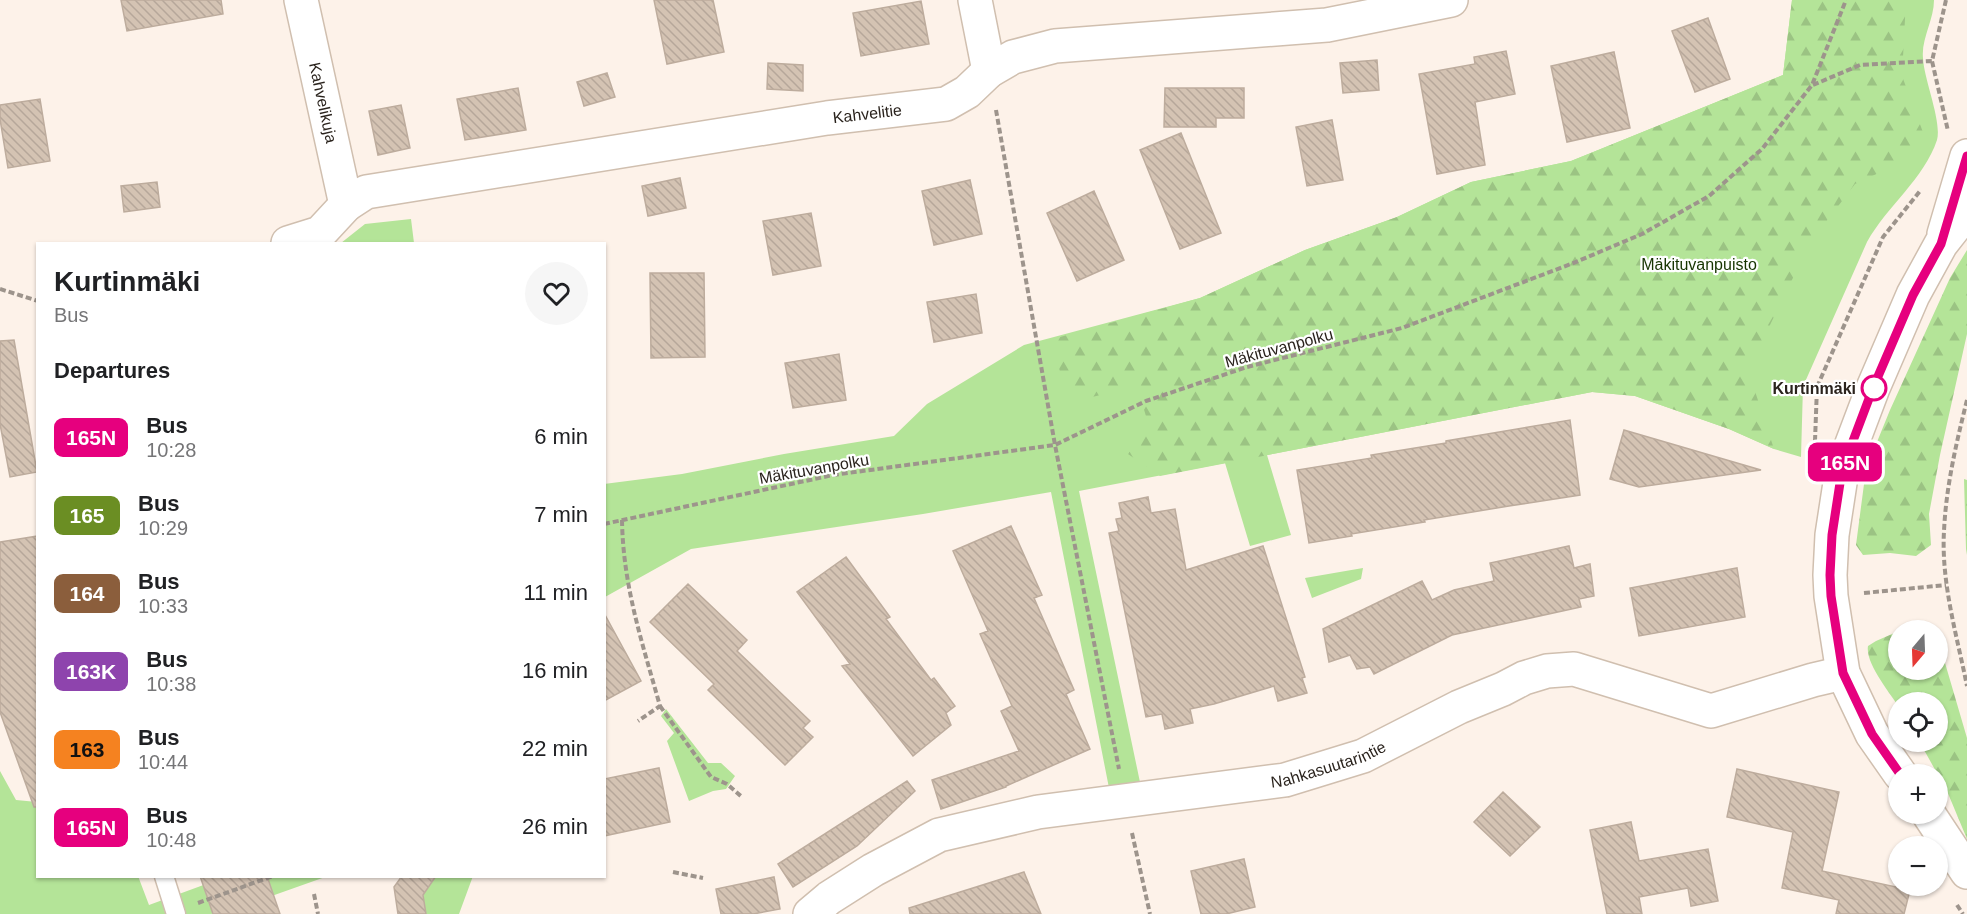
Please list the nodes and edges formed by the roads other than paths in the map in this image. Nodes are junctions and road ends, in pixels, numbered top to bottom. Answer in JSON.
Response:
{"nodes":[{"id":1,"x":301,"y":0,"type":"edge"},
{"id":2,"x":975,"y":0,"type":"edge"},
{"id":3,"x":1451,"y":0,"type":"edge"},
{"id":4,"x":989,"y":71,"type":"junction"},
{"id":5,"x":1958,"y":146,"type":"edge"},
{"id":6,"x":346,"y":205,"type":"junction"},
{"id":7,"x":1967,"y":211,"type":"edge"},
{"id":8,"x":291,"y":242,"type":"edge"},
{"id":9,"x":1941,"y":244,"type":"junction"},
{"id":10,"x":1843,"y":673,"type":"junction"},
{"id":11,"x":1893,"y":764,"type":"edge"},
{"id":12,"x":1935,"y":824,"type":"edge"},
{"id":13,"x":1967,"y":872,"type":"edge"},
{"id":14,"x":165,"y":878,"type":"edge"},
{"id":15,"x":176,"y":913,"type":"edge"},
{"id":16,"x":810,"y":914,"type":"edge"}],
"edges":[{"from":1,"to":6,"type":"street","name":"Kahvelikuja"},
{"from":2,"to":4,"type":"street"},
{"from":3,"to":4,"type":"street","name":"Kahvelitie"},
{"from":4,"to":6,"type":"street","name":"Kahvelitie"},
{"from":5,"to":9,"type":"street"},
{"from":6,"to":8,"type":"street","name":"Kahvelitie"},
{"from":7,"to":9,"type":"street"},
{"from":9,"to":10,"type":"street"},
{"from":10,"to":11,"type":"street"},
{"from":10,"to":16,"type":"street","name":"Nahkasuutarintie"},
{"from":12,"to":13,"type":"street"},
{"from":14,"to":15,"type":"lane"}]}
